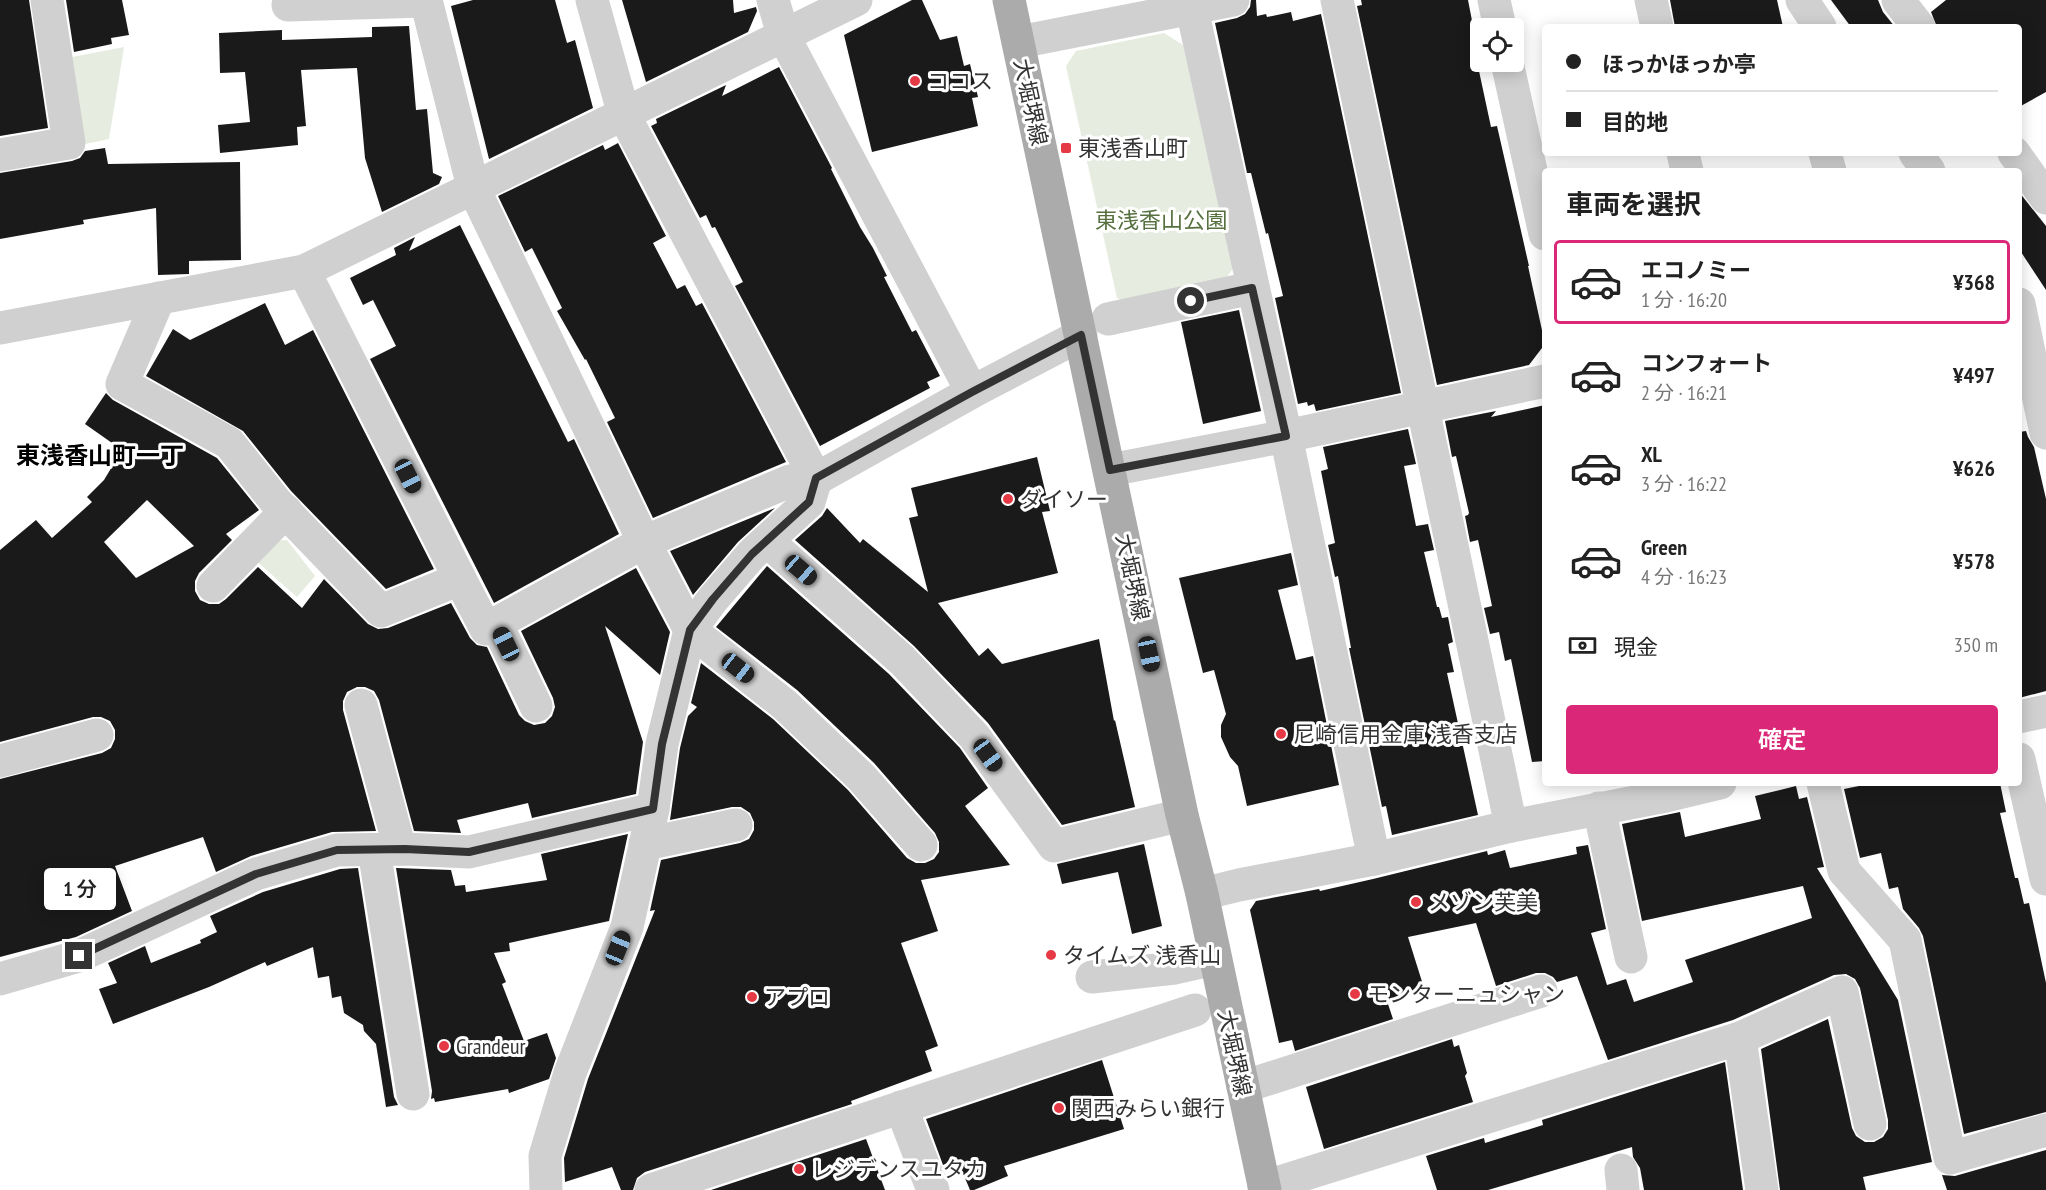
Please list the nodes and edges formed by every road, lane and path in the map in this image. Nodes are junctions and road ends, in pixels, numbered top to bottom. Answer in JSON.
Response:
{"nodes":[{"id":1,"x":47,"y":0,"type":"edge"},
{"id":2,"x":426,"y":0,"type":"edge"},
{"id":3,"x":592,"y":0,"type":"edge"},
{"id":4,"x":773,"y":0,"type":"edge"},
{"id":5,"x":856,"y":0,"type":"edge"},
{"id":6,"x":1009,"y":0,"type":"edge"},
{"id":7,"x":1233,"y":0,"type":"edge"},
{"id":8,"x":1337,"y":0,"type":"edge"},
{"id":9,"x":1494,"y":0,"type":"edge"},
{"id":10,"x":1651,"y":0,"type":"edge"},
{"id":11,"x":1788,"y":0,"type":"edge"},
{"id":12,"x":1802,"y":0,"type":"edge"},
{"id":13,"x":1898,"y":0,"type":"edge"},
{"id":14,"x":288,"y":4,"type":"dead end"},
{"id":15,"x":1191,"y":4,"type":"edge"},
{"id":16,"x":1498,"y":18,"type":"edge"},
{"id":17,"x":1655,"y":24,"type":"edge"},
{"id":18,"x":1793,"y":24,"type":"edge"},
{"id":19,"x":1818,"y":24,"type":"edge"},
{"id":20,"x":1917,"y":24,"type":"edge"},
{"id":21,"x":783,"y":35,"type":"junction"},
{"id":22,"x":1018,"y":42,"type":"junction"},
{"id":23,"x":1509,"y":72,"type":"edge"},
{"id":24,"x":624,"y":115,"type":"junction"},
{"id":25,"x":0,"y":155,"type":"edge"},
{"id":26,"x":1917,"y":156,"type":"edge"},
{"id":27,"x":2016,"y":156,"type":"edge"},
{"id":28,"x":1927,"y":168,"type":"edge"},
{"id":29,"x":473,"y":187,"type":"junction"},
{"id":30,"x":2046,"y":198,"type":"edge"},
{"id":31,"x":1542,"y":220,"type":"edge"},
{"id":32,"x":304,"y":271,"type":"junction"},
{"id":33,"x":1252,"y":288,"type":"junction"},
{"id":34,"x":2022,"y":291,"type":"edge"},
{"id":35,"x":159,"y":297,"type":"junction"},
{"id":36,"x":2022,"y":318,"type":"edge"},
{"id":37,"x":2046,"y":323,"type":"edge"},
{"id":38,"x":1095,"y":327,"type":"junction"},
{"id":39,"x":0,"y":328,"type":"edge"},
{"id":40,"x":1542,"y":382,"type":"edge"},
{"id":41,"x":972,"y":392,"type":"junction"},
{"id":42,"x":1423,"y":406,"type":"junction"},
{"id":43,"x":2046,"y":433,"type":"edge"},
{"id":44,"x":1286,"y":436,"type":"junction"},
{"id":45,"x":1110,"y":470,"type":"junction"},
{"id":46,"x":816,"y":478,"type":"junction"},
{"id":47,"x":286,"y":511,"type":"junction"},
{"id":48,"x":767,"y":541,"type":"junction"},
{"id":49,"x":644,"y":542,"type":"junction"},
{"id":50,"x":460,"y":579,"type":"junction"},
{"id":51,"x":213,"y":586,"type":"dead end"},
{"id":52,"x":496,"y":623,"type":"junction"},
{"id":53,"x":690,"y":630,"type":"junction"},
{"id":54,"x":362,"y":705,"type":"dead end"},
{"id":55,"x":536,"y":706,"type":"dead end"},
{"id":56,"x":2046,"y":711,"type":"edge"},
{"id":57,"x":2022,"y":716,"type":"edge"},
{"id":58,"x":97,"y":735,"type":"dead end"},
{"id":59,"x":0,"y":761,"type":"edge"},
{"id":60,"x":2022,"y":772,"type":"edge"},
{"id":61,"x":1692,"y":786,"type":"edge"},
{"id":62,"x":1824,"y":786,"type":"edge"},
{"id":63,"x":1665,"y":789,"type":"edge"},
{"id":64,"x":1599,"y":808,"type":"junction"},
{"id":65,"x":653,"y":809,"type":"junction"},
{"id":66,"x":1182,"y":815,"type":"junction"},
{"id":67,"x":736,"y":825,"type":"dead end"},
{"id":68,"x":1511,"y":826,"type":"junction"},
{"id":69,"x":645,"y":844,"type":"junction"},
{"id":70,"x":921,"y":845,"type":"dead end"},
{"id":71,"x":387,"y":849,"type":"junction"},
{"id":72,"x":1374,"y":859,"type":"junction"},
{"id":73,"x":2046,"y":879,"type":"edge"},
{"id":74,"x":1202,"y":894,"type":"junction"},
{"id":75,"x":1631,"y":957,"type":"dead end"},
{"id":76,"x":1215,"y":959,"type":"junction"},
{"id":77,"x":1092,"y":976,"type":"dead end"},
{"id":78,"x":0,"y":979,"type":"edge"},
{"id":79,"x":1540,"y":991,"type":"dead end"},
{"id":80,"x":1195,"y":1010,"type":"dead end"},
{"id":81,"x":1740,"y":1038,"type":"junction"},
{"id":82,"x":1243,"y":1087,"type":"junction"},
{"id":83,"x":413,"y":1094,"type":"dead end"},
{"id":84,"x":901,"y":1107,"type":"junction"},
{"id":85,"x":1870,"y":1124,"type":"dead end"},
{"id":86,"x":2046,"y":1130,"type":"edge"},
{"id":87,"x":544,"y":1189,"type":"edge"},
{"id":88,"x":1264,"y":1189,"type":"edge"},
{"id":89,"x":651,"y":1190,"type":"edge"},
{"id":90,"x":933,"y":1190,"type":"edge"},
{"id":91,"x":1762,"y":1190,"type":"edge"}],
"edges":[{"from":1,"to":25,"type":"street"},
{"from":2,"to":14,"type":"street"},
{"from":2,"to":29,"type":"street"},
{"from":3,"to":24,"type":"street"},
{"from":4,"to":21,"type":"street"},
{"from":5,"to":21,"type":"street"},
{"from":6,"to":22,"type":"main road","name":"大堀堺線"},
{"from":7,"to":15,"type":"street"},
{"from":8,"to":42,"type":"street"},
{"from":9,"to":16,"type":"street"},
{"from":10,"to":17,"type":"street"},
{"from":11,"to":18,"type":"street"},
{"from":12,"to":19,"type":"street"},
{"from":13,"to":20,"type":"street"},
{"from":15,"to":22,"type":"street"},
{"from":15,"to":33,"type":"street"},
{"from":21,"to":24,"type":"street"},
{"from":21,"to":41,"type":"street"},
{"from":22,"to":38,"type":"main road","name":"大堀堺線"},
{"from":23,"to":31,"type":"street"},
{"from":24,"to":29,"type":"street"},
{"from":24,"to":46,"type":"street"},
{"from":26,"to":28,"type":"street"},
{"from":27,"to":30,"type":"street"},
{"from":29,"to":32,"type":"street"},
{"from":29,"to":49,"type":"street"},
{"from":32,"to":35,"type":"street"},
{"from":32,"to":50,"type":"street"},
{"from":33,"to":38,"type":"street"},
{"from":33,"to":44,"type":"street"},
{"from":34,"to":37,"type":"street"},
{"from":35,"to":39,"type":"street"},
{"from":35,"to":47,"type":"street"},
{"from":36,"to":43,"type":"street"},
{"from":38,"to":41,"type":"street"},
{"from":38,"to":45,"type":"main road","name":"大堀堺線"},
{"from":40,"to":42,"type":"street"},
{"from":41,"to":46,"type":"street"},
{"from":42,"to":44,"type":"street"},
{"from":42,"to":68,"type":"street"},
{"from":44,"to":45,"type":"street"},
{"from":44,"to":72,"type":"street"},
{"from":45,"to":66,"type":"main road","name":"大堀堺線"},
{"from":46,"to":48,"type":"street"},
{"from":46,"to":49,"type":"street"},
{"from":47,"to":50,"type":"street"},
{"from":47,"to":51,"type":"street"},
{"from":48,"to":53,"type":"street"},
{"from":48,"to":66,"type":"street"},
{"from":49,"to":52,"type":"street"},
{"from":49,"to":53,"type":"street"},
{"from":50,"to":52,"type":"street"},
{"from":52,"to":55,"type":"street"},
{"from":53,"to":65,"type":"street"},
{"from":53,"to":70,"type":"street"},
{"from":54,"to":71,"type":"street"},
{"from":56,"to":57,"type":"street"},
{"from":58,"to":59,"type":"street"},
{"from":60,"to":73,"type":"street"},
{"from":61,"to":63,"type":"street"},
{"from":62,"to":86,"type":"street"},
{"from":63,"to":64,"type":"street"},
{"from":64,"to":68,"type":"street"},
{"from":64,"to":75,"type":"street"},
{"from":65,"to":69,"type":"street"},
{"from":65,"to":71,"type":"street"},
{"from":66,"to":74,"type":"main road","name":"大堀堺線"},
{"from":67,"to":69,"type":"street"},
{"from":68,"to":72,"type":"street"},
{"from":69,"to":87,"type":"street"},
{"from":71,"to":78,"type":"street"},
{"from":71,"to":83,"type":"street"},
{"from":72,"to":74,"type":"street"},
{"from":74,"to":76,"type":"main road","name":"大堀堺線"},
{"from":76,"to":77,"type":"street"},
{"from":76,"to":82,"type":"main road","name":"大堀堺線"},
{"from":79,"to":82,"type":"street"},
{"from":80,"to":84,"type":"street"},
{"from":81,"to":85,"type":"street"},
{"from":81,"to":88,"type":"street"},
{"from":81,"to":91,"type":"street"},
{"from":82,"to":88,"type":"main road","name":"大堀堺線"},
{"from":84,"to":89,"type":"street"},
{"from":84,"to":90,"type":"street"}]}
